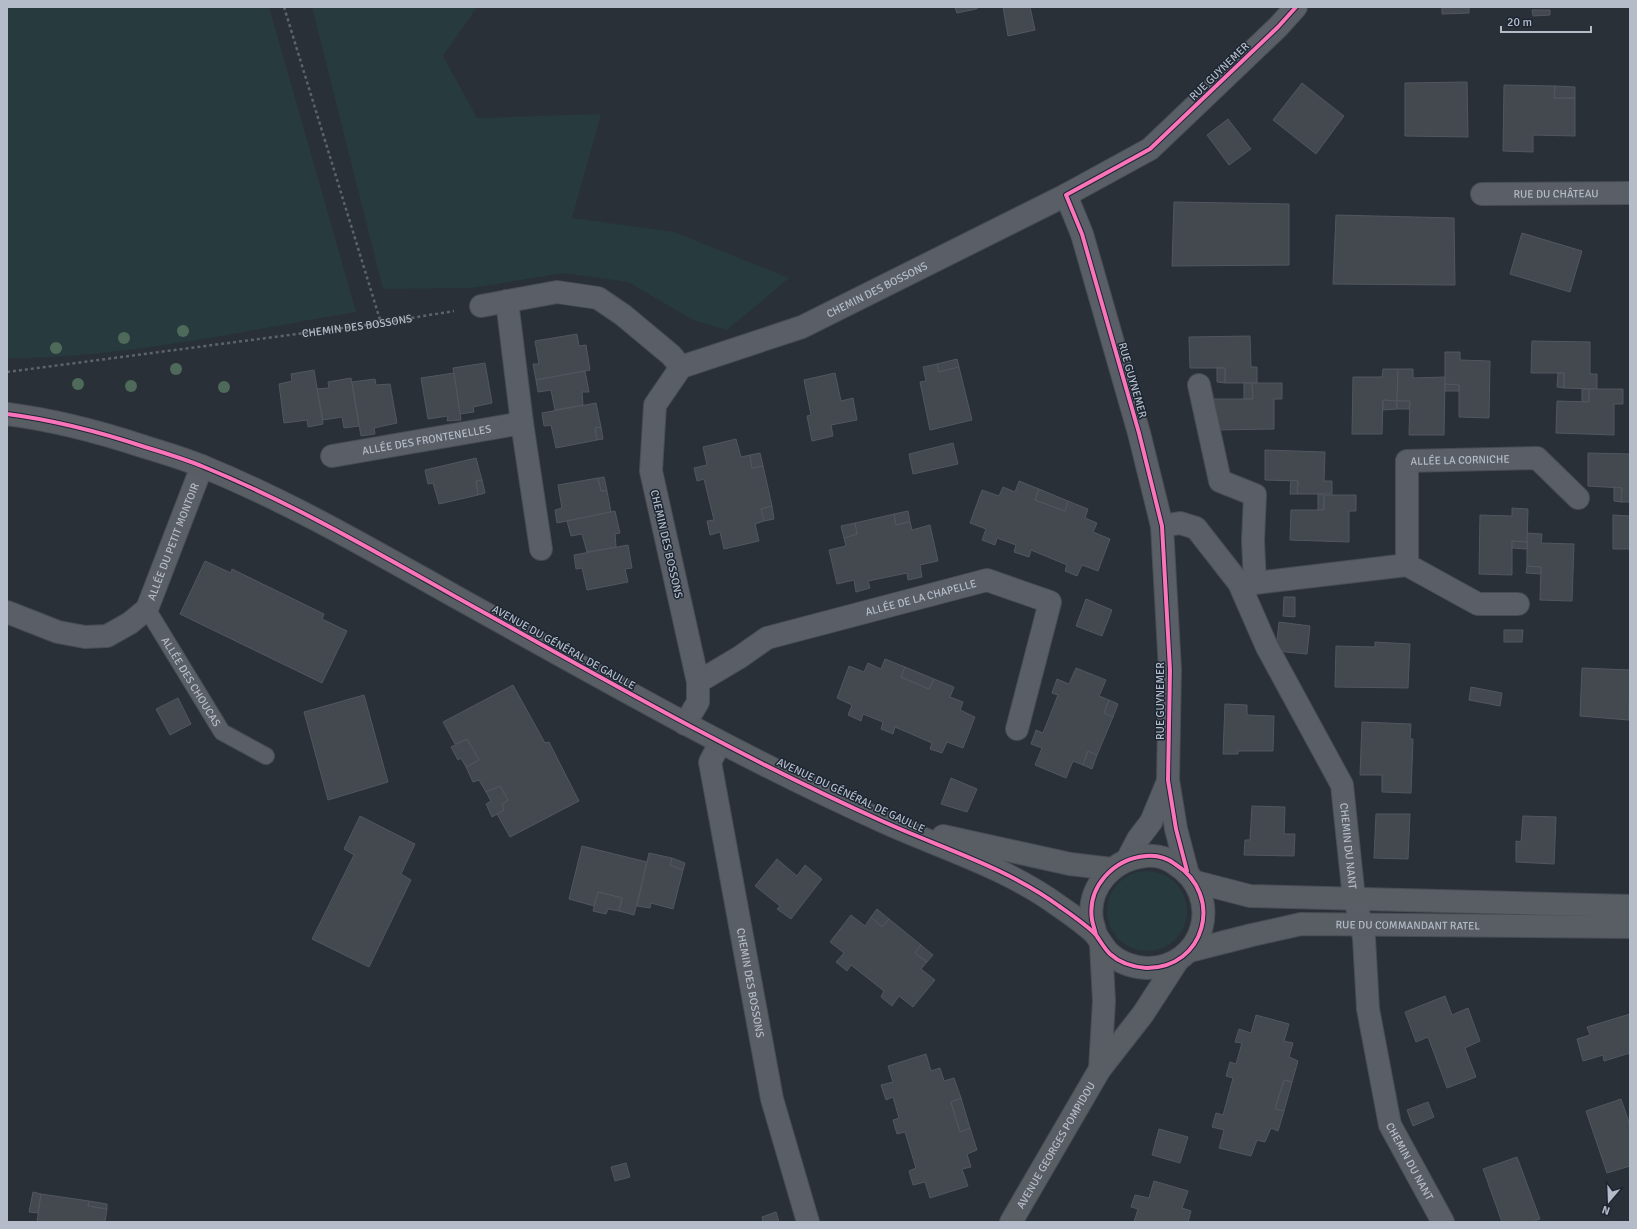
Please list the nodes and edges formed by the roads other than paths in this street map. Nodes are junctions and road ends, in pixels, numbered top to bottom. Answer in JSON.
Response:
{"nodes":[{"id":1,"x":1296,"y":7,"type":"edge"},
{"id":2,"x":1630,"y":193,"type":"edge"},
{"id":3,"x":1482,"y":194,"type":"dead end"},
{"id":4,"x":1066,"y":195,"type":"junction"},
{"id":5,"x":506,"y":301,"type":"junction"},
{"id":6,"x":481,"y":306,"type":"road end"},
{"id":7,"x":681,"y":367,"type":"junction"},
{"id":8,"x":1199,"y":386,"type":"dead end"},
{"id":9,"x":7,"y":414,"type":"edge"},
{"id":10,"x":522,"y":423,"type":"junction"},
{"id":11,"x":332,"y":456,"type":"dead end"},
{"id":12,"x":202,"y":466,"type":"junction"},
{"id":13,"x":1578,"y":498,"type":"dead end"},
{"id":14,"x":1162,"y":526,"type":"junction"},
{"id":15,"x":541,"y":549,"type":"dead end"},
{"id":16,"x":1407,"y":565,"type":"junction"},
{"id":17,"x":1247,"y":583,"type":"junction"},
{"id":18,"x":1518,"y":604,"type":"dead end"},
{"id":19,"x":147,"y":609,"type":"junction"},
{"id":20,"x":7,"y":612,"type":"edge"},
{"id":21,"x":698,"y":682,"type":"junction"},
{"id":22,"x":685,"y":724,"type":"junction"},
{"id":23,"x":1017,"y":729,"type":"dead end"},
{"id":24,"x":720,"y":743,"type":"junction"},
{"id":25,"x":266,"y":756,"type":"dead end"},
{"id":26,"x":1168,"y":780,"type":"junction"},
{"id":27,"x":881,"y":821,"type":"junction"},
{"id":28,"x":1119,"y":864,"type":"junction"},
{"id":29,"x":1191,"y":877,"type":"junction"},
{"id":30,"x":1355,"y":898,"type":"junction"},
{"id":31,"x":1630,"y":906,"type":"edge"},
{"id":32,"x":1361,"y":926,"type":"junction"},
{"id":33,"x":1630,"y":927,"type":"edge"},
{"id":34,"x":1099,"y":940,"type":"junction"},
{"id":35,"x":1183,"y":956,"type":"junction"},
{"id":36,"x":1100,"y":1069,"type":"junction"},
{"id":37,"x":808,"y":1222,"type":"edge"},
{"id":38,"x":1011,"y":1222,"type":"edge"},
{"id":39,"x":1443,"y":1222,"type":"edge"}],
"edges":[{"from":1,"to":4,"type":"street","name":"RUE GUYNEMER"},
{"from":2,"to":3,"type":"street","name":"RUE DU CHÂTEAU"},
{"from":4,"to":7,"type":"street","name":"CHEMIN DES BOSSONS"},
{"from":4,"to":14,"type":"street","name":"RUE GUYNEMER"},
{"from":5,"to":6,"type":"street"},
{"from":5,"to":7,"type":"street"},
{"from":5,"to":10,"type":"street"},
{"from":7,"to":21,"type":"street","name":"CHEMIN DES BOSSONS"},
{"from":8,"to":17,"type":"street"},
{"from":9,"to":12,"type":"street","name":"AVENUE DU GÉNÉRAL DE GAULLE"},
{"from":10,"to":11,"type":"street","name":"ALLÉE DES FRONTENELLES"},
{"from":10,"to":15,"type":"street"},
{"from":12,"to":19,"type":"street","name":"ALLÉE DU PETIT MONTOIR"},
{"from":12,"to":22,"type":"street","name":"AVENUE DU GÉNÉRAL DE GAULLE"},
{"from":13,"to":16,"type":"street","name":"ALLÉE LA CORNICHE"},
{"from":14,"to":17,"type":"street","name":"CHEMIN DU NANT"},
{"from":14,"to":26,"type":"street","name":"RUE GUYNEMER"},
{"from":16,"to":17,"type":"street"},
{"from":16,"to":18,"type":"street"},
{"from":17,"to":30,"type":"street","name":"CHEMIN DU NANT"},
{"from":19,"to":20,"type":"street","name":"ALLÉE DU PETIT MONTOIR"},
{"from":19,"to":25,"type":"lane","name":"ALLÉE DES CHOUCAS"},
{"from":21,"to":22,"type":"street","name":"CHEMIN DES BOSSONS"},
{"from":21,"to":23,"type":"street","name":"ALLÉE DE LA CHAPELLE"},
{"from":22,"to":24,"type":"street","name":"AVENUE DU GÉNÉRAL DE GAULLE"},
{"from":24,"to":27,"type":"street","name":"AVENUE DU GÉNÉRAL DE GAULLE"},
{"from":24,"to":37,"type":"street","name":"CHEMIN DES BOSSONS"},
{"from":26,"to":28,"type":"street","name":"RUE GUYNEMER"},
{"from":26,"to":29,"type":"street","name":"RUE GUYNEMER"},
{"from":27,"to":28,"type":"street","name":"AVENUE DU GÉNÉRAL DE GAULLE"},
{"from":27,"to":34,"type":"street","name":"AVENUE DU GÉNÉRAL DE GAULLE"},
{"from":28,"to":29,"type":"street"},
{"from":28,"to":34,"type":"street"},
{"from":29,"to":30,"type":"street"},
{"from":29,"to":35,"type":"street"},
{"from":30,"to":31,"type":"street"},
{"from":30,"to":32,"type":"street","name":"CHEMIN DU NANT"},
{"from":32,"to":33,"type":"street","name":"RUE DU COMMANDANT RATEL"},
{"from":32,"to":35,"type":"street","name":"RUE DU COMMANDANT RATEL"},
{"from":32,"to":39,"type":"street","name":"CHEMIN DU NANT"},
{"from":34,"to":35,"type":"street"},
{"from":34,"to":36,"type":"street","name":"AVENUE GEORGES POMPIDOU"},
{"from":35,"to":36,"type":"street","name":"AVENUE GEORGES POMPIDOU"},
{"from":36,"to":38,"type":"street","name":"AVENUE GEORGES POMPIDOU"}]}
